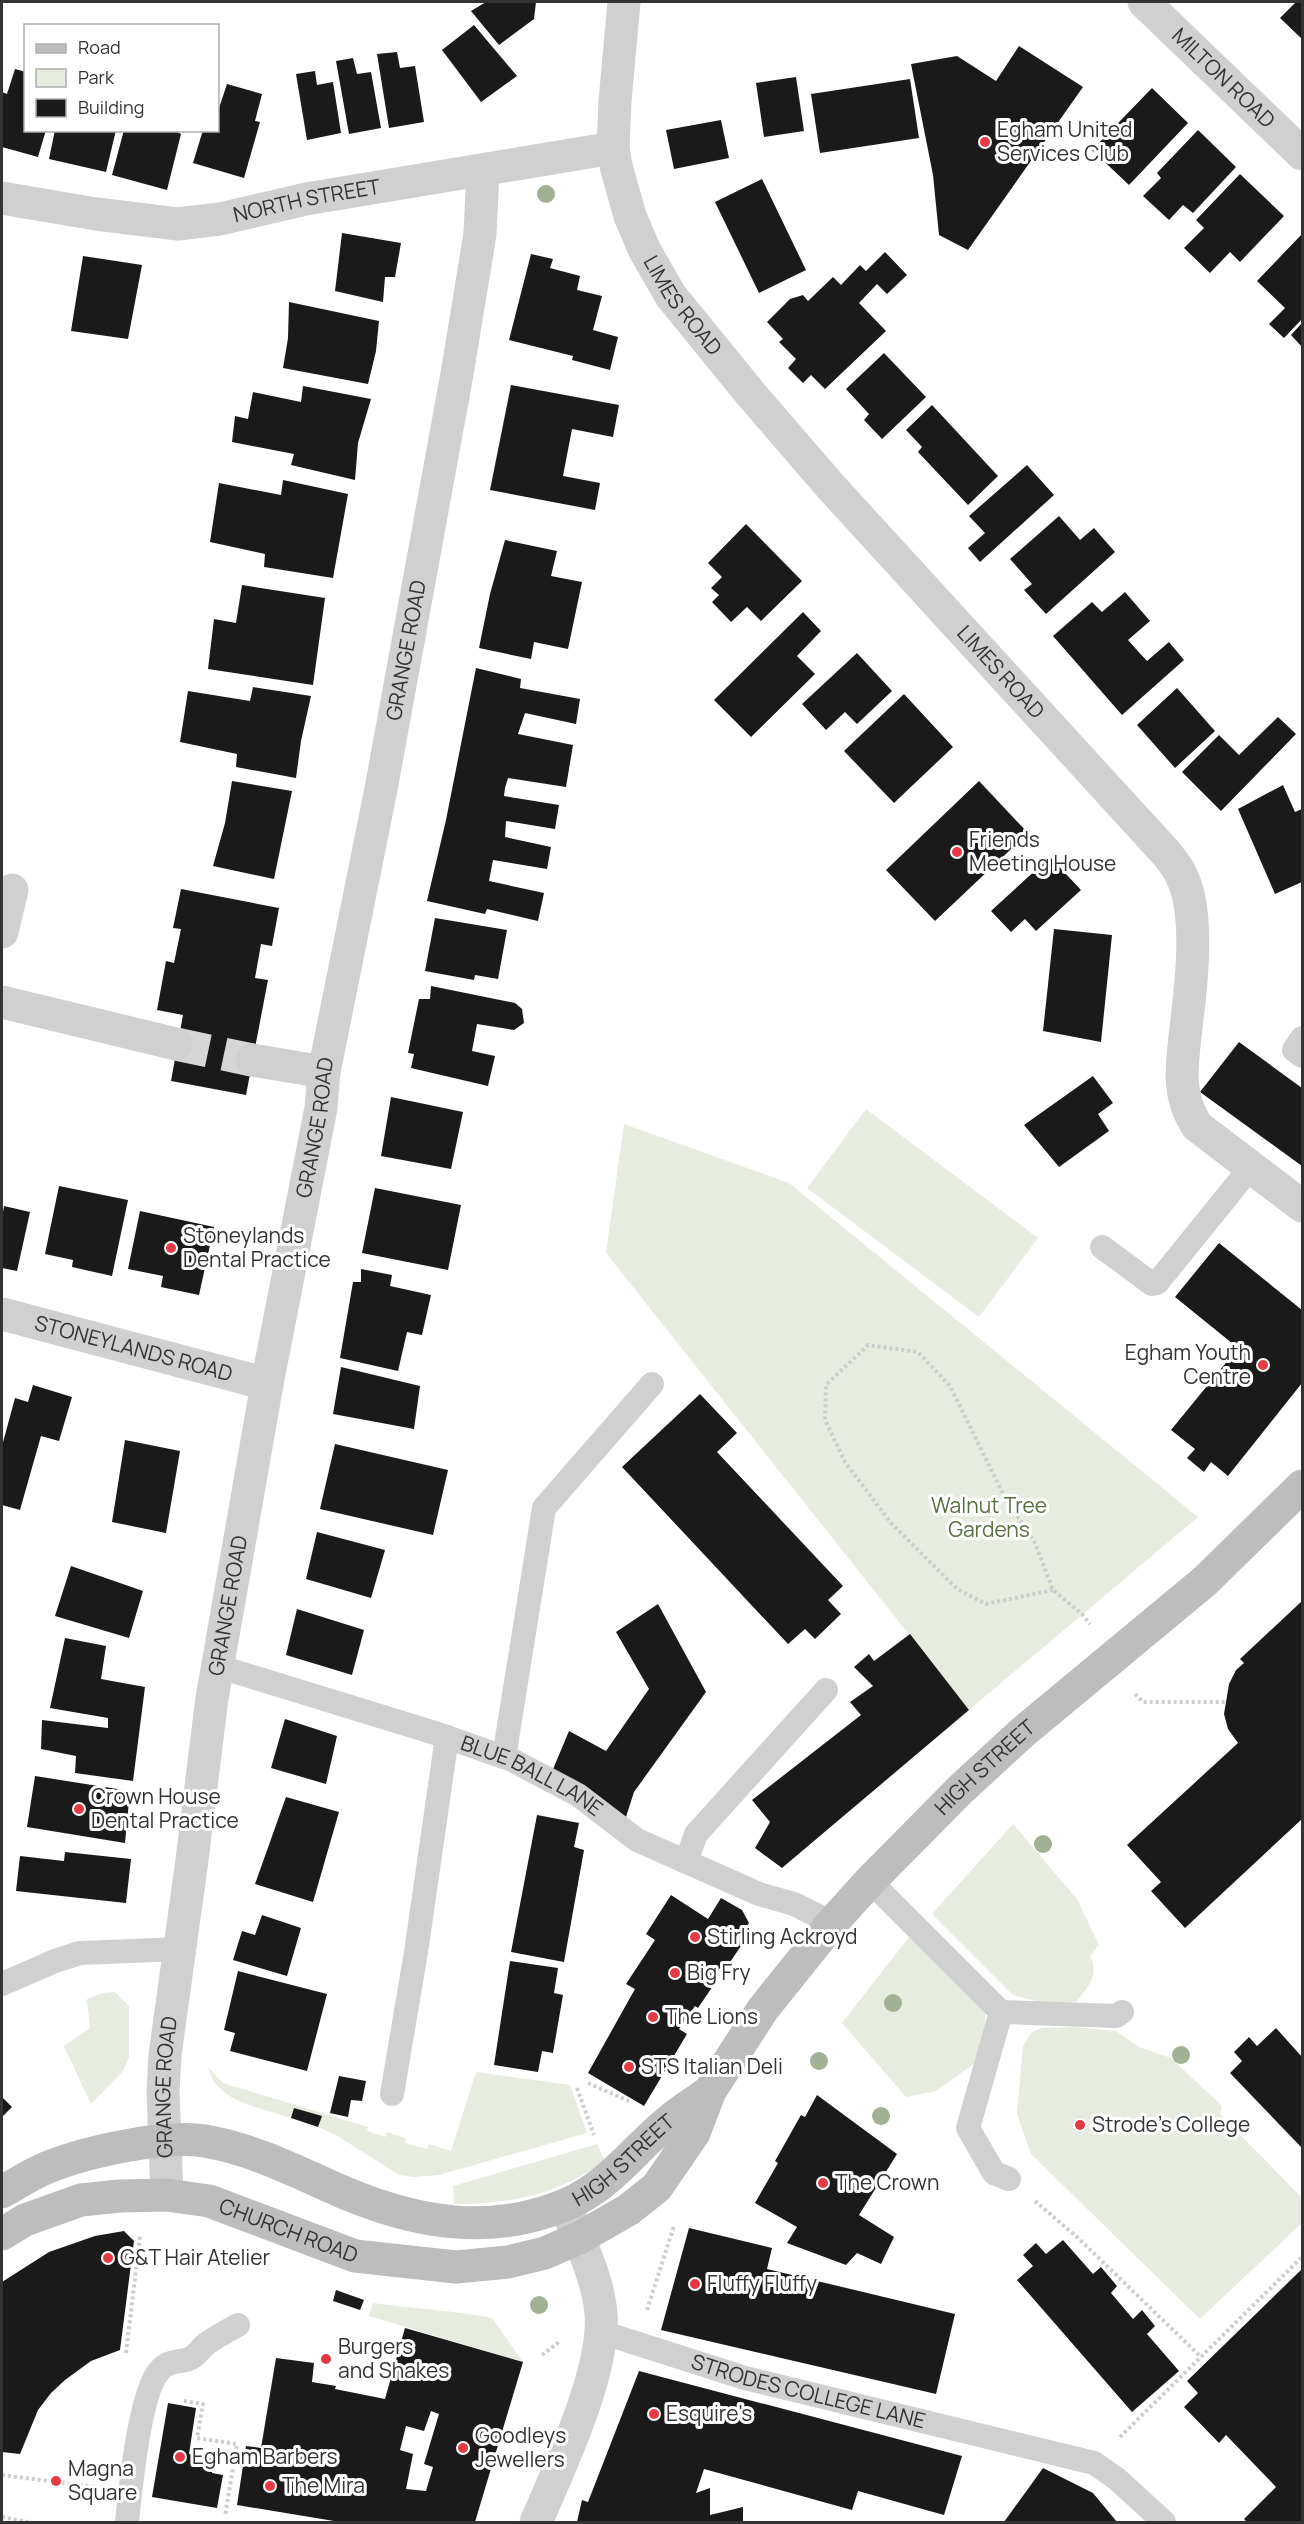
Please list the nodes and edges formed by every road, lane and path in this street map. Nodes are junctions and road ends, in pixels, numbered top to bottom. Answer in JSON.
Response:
{"nodes":[{"id":1,"x":624,"y":2,"type":"edge"},
{"id":2,"x":1144,"y":2,"type":"edge"},
{"id":3,"x":613,"y":148,"type":"junction"},
{"id":4,"x":1302,"y":154,"type":"edge"},
{"id":5,"x":483,"y":170,"type":"junction"},
{"id":6,"x":2,"y":198,"type":"edge"},
{"id":7,"x":12,"y":890,"type":"dead end"},
{"id":8,"x":2,"y":932,"type":"edge"},
{"id":9,"x":2,"y":1002,"type":"edge"},
{"id":10,"x":1302,"y":1038,"type":"edge"},
{"id":11,"x":176,"y":1044,"type":"tunnel mouth"},
{"id":12,"x":1302,"y":1056,"type":"edge"},
{"id":13,"x":252,"y":1060,"type":"tunnel mouth"},
{"id":14,"x":324,"y":1072,"type":"junction"},
{"id":15,"x":1251,"y":1167,"type":"junction"},
{"id":16,"x":1302,"y":1206,"type":"edge"},
{"id":17,"x":1102,"y":1247,"type":"dead end"},
{"id":18,"x":2,"y":1314,"type":"edge"},
{"id":19,"x":267,"y":1384,"type":"junction"},
{"id":20,"x":652,"y":1384,"type":"dead end"},
{"id":21,"x":1302,"y":1486,"type":"edge"},
{"id":22,"x":1053,"y":1590,"type":"junction"},
{"id":23,"x":1094,"y":1629,"type":"dead end"},
{"id":24,"x":217,"y":1666,"type":"junction"},
{"id":25,"x":826,"y":1690,"type":"dead end"},
{"id":26,"x":1135,"y":1694,"type":"dead end"},
{"id":27,"x":1225,"y":1702,"type":"dead end"},
{"id":28,"x":447,"y":1737,"type":"junction"},
{"id":29,"x":504,"y":1757,"type":"junction"},
{"id":30,"x":686,"y":1862,"type":"junction"},
{"id":31,"x":870,"y":1881,"type":"junction"},
{"id":32,"x":832,"y":1923,"type":"junction"},
{"id":33,"x":180,"y":1950,"type":"junction"},
{"id":34,"x":2,"y":1984,"type":"edge"},
{"id":35,"x":1001,"y":2012,"type":"junction"},
{"id":36,"x":1122,"y":2012,"type":"dead end"},
{"id":37,"x":588,"y":2083,"type":"dead end"},
{"id":38,"x":577,"y":2088,"type":"dead end"},
{"id":39,"x":710,"y":2091,"type":"junction"},
{"id":40,"x":392,"y":2094,"type":"dead end"},
{"id":41,"x":640,"y":2106,"type":"dead end"},
{"id":42,"x":595,"y":2138,"type":"dead end"},
{"id":43,"x":165,"y":2140,"type":"junction"},
{"id":44,"x":1009,"y":2179,"type":"joint"},
{"id":45,"x":2,"y":2192,"type":"edge"},
{"id":46,"x":167,"y":2195,"type":"junction"},
{"id":47,"x":565,"y":2205,"type":"junction"},
{"id":48,"x":675,"y":2222,"type":"dead end"},
{"id":49,"x":140,"y":2232,"type":"dead end"},
{"id":50,"x":2,"y":2234,"type":"edge"},
{"id":51,"x":579,"y":2238,"type":"junction"},
{"id":52,"x":1302,"y":2257,"type":"edge"},
{"id":53,"x":646,"y":2313,"type":"dead end"},
{"id":54,"x":238,"y":2325,"type":"dead end"},
{"id":55,"x":601,"y":2332,"type":"junction"},
{"id":56,"x":559,"y":2342,"type":"dead end"},
{"id":57,"x":126,"y":2355,"type":"dead end"},
{"id":58,"x":542,"y":2355,"type":"dead end"},
{"id":59,"x":1202,"y":2357,"type":"junction"},
{"id":60,"x":148,"y":2395,"type":"junction"},
{"id":61,"x":1094,"y":2463,"type":"junction"},
{"id":62,"x":2,"y":2475,"type":"edge"},
{"id":63,"x":102,"y":2487,"type":"dead end"},
{"id":64,"x":225,"y":2516,"type":"dead end"},
{"id":65,"x":2,"y":2517,"type":"edge"},
{"id":66,"x":28,"y":2523,"type":"edge"},
{"id":67,"x":127,"y":2523,"type":"edge"},
{"id":68,"x":536,"y":2523,"type":"edge"},
{"id":69,"x":1164,"y":2523,"type":"edge"}],
"edges":[{"from":1,"to":3,"type":"street","name":"LIMES ROAD"},
{"from":2,"to":4,"type":"street","name":"MILTON ROAD"},
{"from":3,"to":5,"type":"street","name":"NORTH STREET"},
{"from":3,"to":15,"type":"street","name":"LIMES ROAD"},
{"from":5,"to":6,"type":"street","name":"NORTH STREET"},
{"from":5,"to":14,"type":"street","name":"GRANGE ROAD"},
{"from":7,"to":8,"type":"street"},
{"from":9,"to":11,"type":"street"},
{"from":10,"to":12,"type":"lane"},
{"from":13,"to":14,"type":"street"},
{"from":14,"to":19,"type":"street","name":"GRANGE ROAD"},
{"from":15,"to":16,"type":"street","name":"LIMES ROAD"},
{"from":15,"to":17,"type":"lane"},
{"from":18,"to":19,"type":"street","name":"STONEYLANDS ROAD"},
{"from":19,"to":24,"type":"street","name":"GRANGE ROAD"},
{"from":20,"to":29,"type":"lane"},
{"from":21,"to":31,"type":"main road","name":"HIGH STREET"},
{"from":22,"to":22,"type":"path"},
{"from":22,"to":23,"type":"path"},
{"from":24,"to":28,"type":"lane","name":"BLUE BALL LANE"},
{"from":24,"to":33,"type":"street","name":"GRANGE ROAD"},
{"from":25,"to":30,"type":"lane"},
{"from":26,"to":27,"type":"path"},
{"from":28,"to":29,"type":"lane","name":"BLUE BALL LANE"},
{"from":28,"to":40,"type":"lane"},
{"from":29,"to":30,"type":"lane","name":"BLUE BALL LANE"},
{"from":30,"to":32,"type":"lane","name":"BLUE BALL LANE"},
{"from":31,"to":32,"type":"main road","name":"HIGH STREET"},
{"from":31,"to":35,"type":"lane"},
{"from":32,"to":39,"type":"main road","name":"HIGH STREET"},
{"from":33,"to":34,"type":"lane"},
{"from":33,"to":43,"type":"street","name":"GRANGE ROAD"},
{"from":35,"to":36,"type":"lane"},
{"from":35,"to":44,"type":"lane"},
{"from":37,"to":41,"type":"path"},
{"from":38,"to":42,"type":"path"},
{"from":39,"to":47,"type":"main road","name":"HIGH STREET"},
{"from":39,"to":51,"type":"main road","name":"HIGH STREET"},
{"from":43,"to":45,"type":"main road"},
{"from":43,"to":46,"type":"street","name":"GRANGE ROAD"},
{"from":43,"to":47,"type":"main road"},
{"from":44,"to":59,"type":"path"},
{"from":46,"to":50,"type":"main road","name":"CHURCH ROAD"},
{"from":46,"to":51,"type":"main road","name":"CHURCH ROAD"},
{"from":47,"to":51,"type":"street","name":"HIGH STREET"},
{"from":48,"to":53,"type":"path"},
{"from":49,"to":57,"type":"path"},
{"from":51,"to":55,"type":"street","name":"HIGH STREET"},
{"from":52,"to":59,"type":"path"},
{"from":54,"to":60,"type":"lane"},
{"from":55,"to":61,"type":"lane","name":"STRODES COLLEGE LANE"},
{"from":55,"to":68,"type":"street","name":"HIGH STREET"},
{"from":56,"to":58,"type":"path"},
{"from":59,"to":61,"type":"path"},
{"from":60,"to":64,"type":"path"},
{"from":60,"to":67,"type":"lane"},
{"from":61,"to":69,"type":"lane"},
{"from":62,"to":63,"type":"path"},
{"from":65,"to":66,"type":"path"}]}
